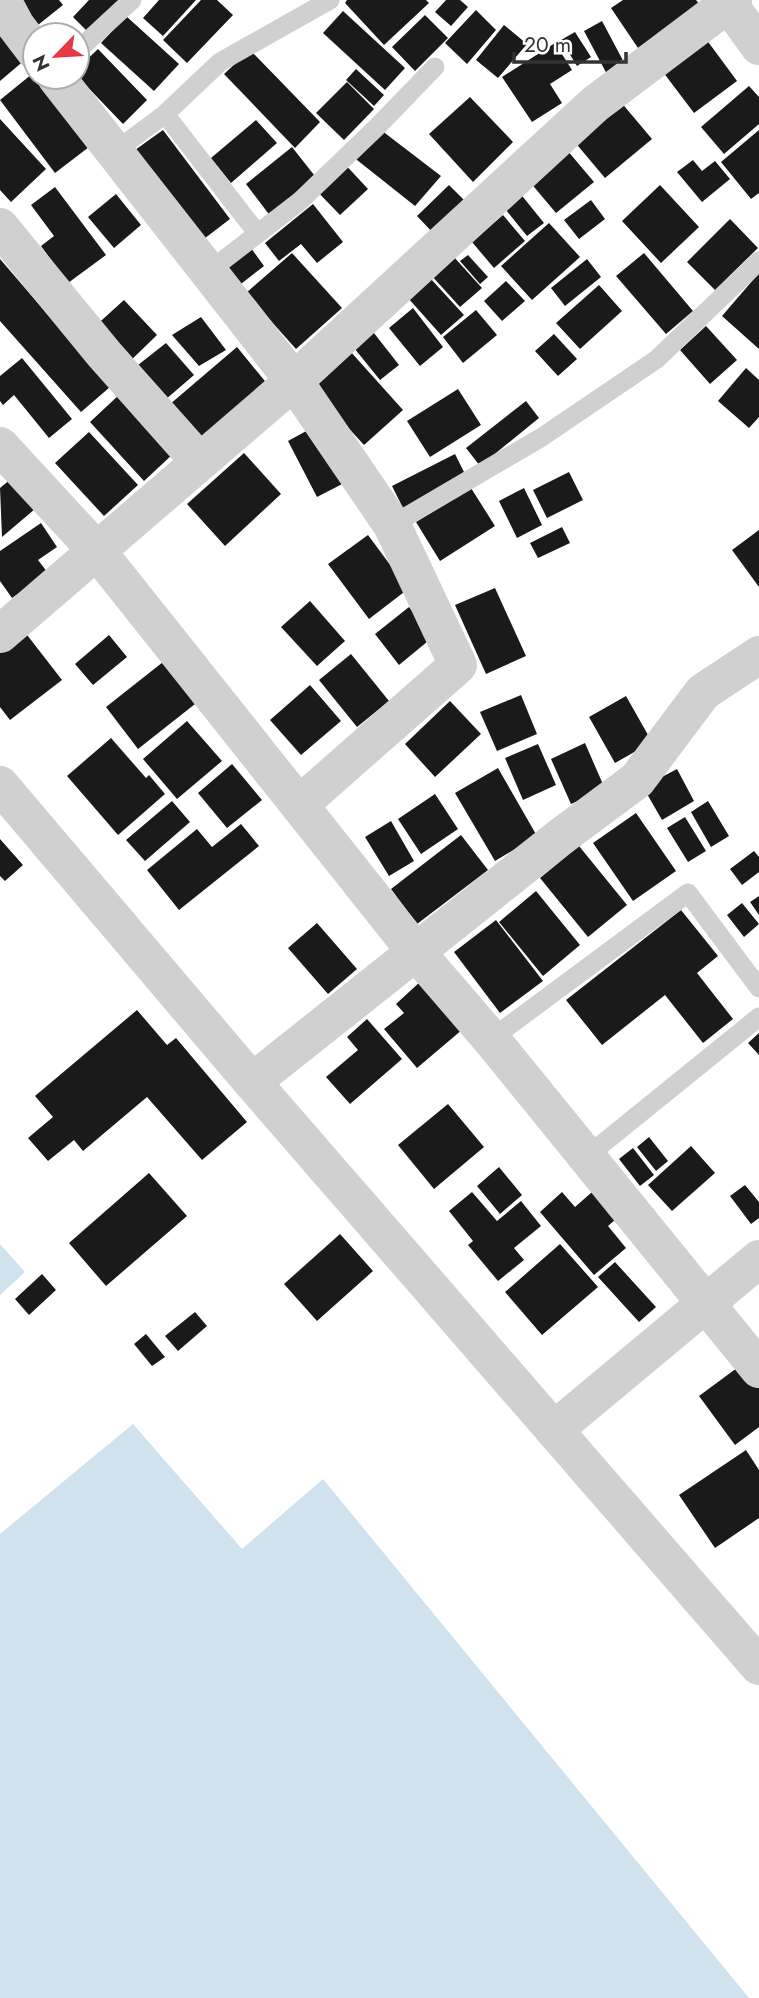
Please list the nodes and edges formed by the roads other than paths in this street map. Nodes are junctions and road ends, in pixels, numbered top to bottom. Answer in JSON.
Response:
{"nodes":[{"id":1,"x":2,"y":0,"type":"edge"},
{"id":2,"x":132,"y":0,"type":"edge"},
{"id":3,"x":330,"y":0,"type":"edge"},
{"id":4,"x":729,"y":2,"type":"edge"},
{"id":5,"x":21,"y":33,"type":"edge"},
{"id":6,"x":91,"y":38,"type":"edge"},
{"id":7,"x":759,"y":46,"type":"edge"},
{"id":8,"x":435,"y":67,"type":"dead end"},
{"id":9,"x":67,"y":91,"type":"edge"},
{"id":10,"x":165,"y":114,"type":"junction"},
{"id":11,"x":114,"y":152,"type":"junction"},
{"id":12,"x":0,"y":227,"type":"edge"},
{"id":13,"x":257,"y":233,"type":"junction"},
{"id":14,"x":759,"y":261,"type":"edge"},
{"id":15,"x":208,"y":272,"type":"junction"},
{"id":16,"x":293,"y":381,"type":"junction"},
{"id":17,"x":0,"y":446,"type":"edge"},
{"id":18,"x":200,"y":462,"type":"junction"},
{"id":19,"x":391,"y":526,"type":"junction"},
{"id":20,"x":97,"y":551,"type":"junction"},
{"id":21,"x":0,"y":634,"type":"edge"},
{"id":22,"x":759,"y":655,"type":"edge"},
{"id":23,"x":0,"y":785,"type":"edge"},
{"id":24,"x":299,"y":805,"type":"junction"},
{"id":25,"x":416,"y":953,"type":"junction"},
{"id":26,"x":759,"y":988,"type":"edge"},
{"id":27,"x":759,"y":1017,"type":"edge"},
{"id":28,"x":491,"y":1039,"type":"junction"},
{"id":29,"x":252,"y":1082,"type":"junction"},
{"id":30,"x":586,"y":1157,"type":"junction"},
{"id":31,"x":759,"y":1259,"type":"edge"},
{"id":32,"x":706,"y":1301,"type":"junction"},
{"id":33,"x":759,"y":1369,"type":"edge"},
{"id":34,"x":554,"y":1430,"type":"junction"},
{"id":35,"x":759,"y":1666,"type":"edge"}],
"edges":[{"from":1,"to":5,"type":"street"},
{"from":2,"to":6,"type":"lane"},
{"from":3,"to":10,"type":"lane"},
{"from":4,"to":7,"type":"street"},
{"from":4,"to":16,"type":"street"},
{"from":8,"to":13,"type":"lane"},
{"from":9,"to":11,"type":"street"},
{"from":10,"to":11,"type":"lane"},
{"from":10,"to":13,"type":"lane"},
{"from":11,"to":15,"type":"street"},
{"from":12,"to":18,"type":"street"},
{"from":13,"to":15,"type":"lane"},
{"from":14,"to":19,"type":"lane"},
{"from":15,"to":16,"type":"street"},
{"from":16,"to":18,"type":"street"},
{"from":16,"to":19,"type":"street"},
{"from":17,"to":20,"type":"street"},
{"from":18,"to":20,"type":"street"},
{"from":19,"to":24,"type":"street"},
{"from":20,"to":21,"type":"street"},
{"from":20,"to":24,"type":"street"},
{"from":22,"to":25,"type":"street"},
{"from":23,"to":29,"type":"street"},
{"from":24,"to":25,"type":"street"},
{"from":25,"to":28,"type":"street"},
{"from":25,"to":29,"type":"street"},
{"from":26,"to":28,"type":"lane"},
{"from":27,"to":30,"type":"lane"},
{"from":28,"to":30,"type":"street"},
{"from":29,"to":34,"type":"street"},
{"from":30,"to":32,"type":"street"},
{"from":31,"to":32,"type":"street"},
{"from":32,"to":33,"type":"street"},
{"from":32,"to":34,"type":"street"},
{"from":34,"to":35,"type":"street"}]}
